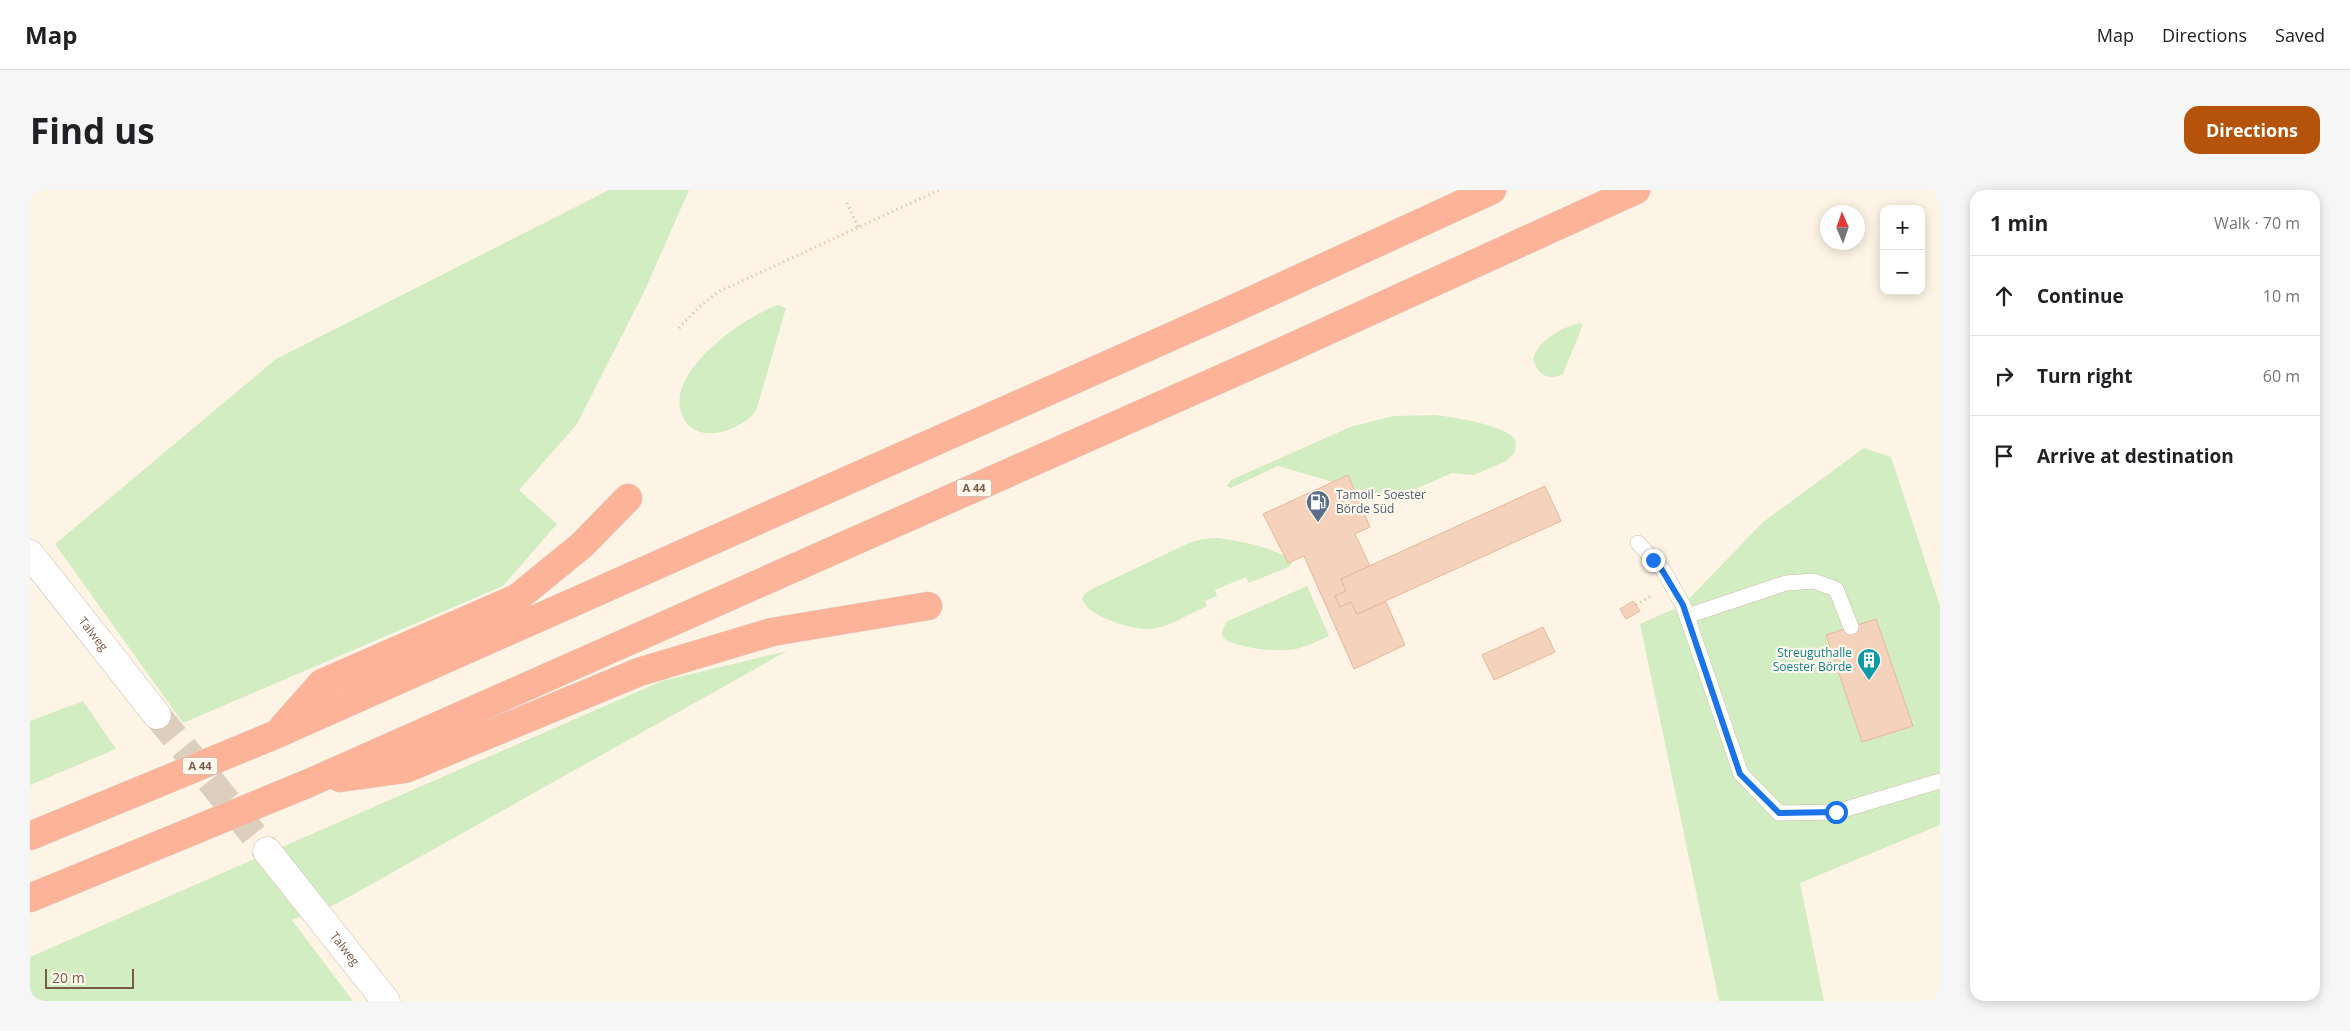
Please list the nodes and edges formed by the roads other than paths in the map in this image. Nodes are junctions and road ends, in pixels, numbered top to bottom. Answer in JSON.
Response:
{"nodes":[{"id":1,"x":1492,"y":190,"type":"edge"},
{"id":2,"x":1636,"y":190,"type":"edge"},
{"id":3,"x":628,"y":498,"type":"dead end"},
{"id":4,"x":1638,"y":543,"type":"dead end"},
{"id":5,"x":30,"y":554,"type":"edge"},
{"id":6,"x":928,"y":606,"type":"dead end"},
{"id":7,"x":1687,"y":616,"type":"junction"},
{"id":8,"x":1850,"y":627,"type":"dead end"},
{"id":9,"x":157,"y":715,"type":"tunnel mouth"},
{"id":10,"x":277,"y":734,"type":"junction"},
{"id":11,"x":1940,"y":780,"type":"edge"},
{"id":12,"x":309,"y":783,"type":"junction"},
{"id":13,"x":30,"y":836,"type":"edge"},
{"id":14,"x":267,"y":851,"type":"tunnel mouth"},
{"id":15,"x":30,"y":898,"type":"edge"},
{"id":16,"x":386,"y":1001,"type":"edge"}],
"edges":[{"from":1,"to":10,"type":"highway","number":"A 44"},
{"from":2,"to":12,"type":"highway","number":"A 44"},
{"from":3,"to":10,"type":"highway"},
{"from":4,"to":7,"type":"lane"},
{"from":5,"to":9,"type":"street","name":"Talweg"},
{"from":6,"to":12,"type":"highway"},
{"from":7,"to":8,"type":"lane"},
{"from":7,"to":11,"type":"lane"},
{"from":10,"to":13,"type":"highway","number":"A 44"},
{"from":12,"to":15,"type":"highway","number":"A 44"},
{"from":14,"to":16,"type":"street","name":"Talweg"}]}
